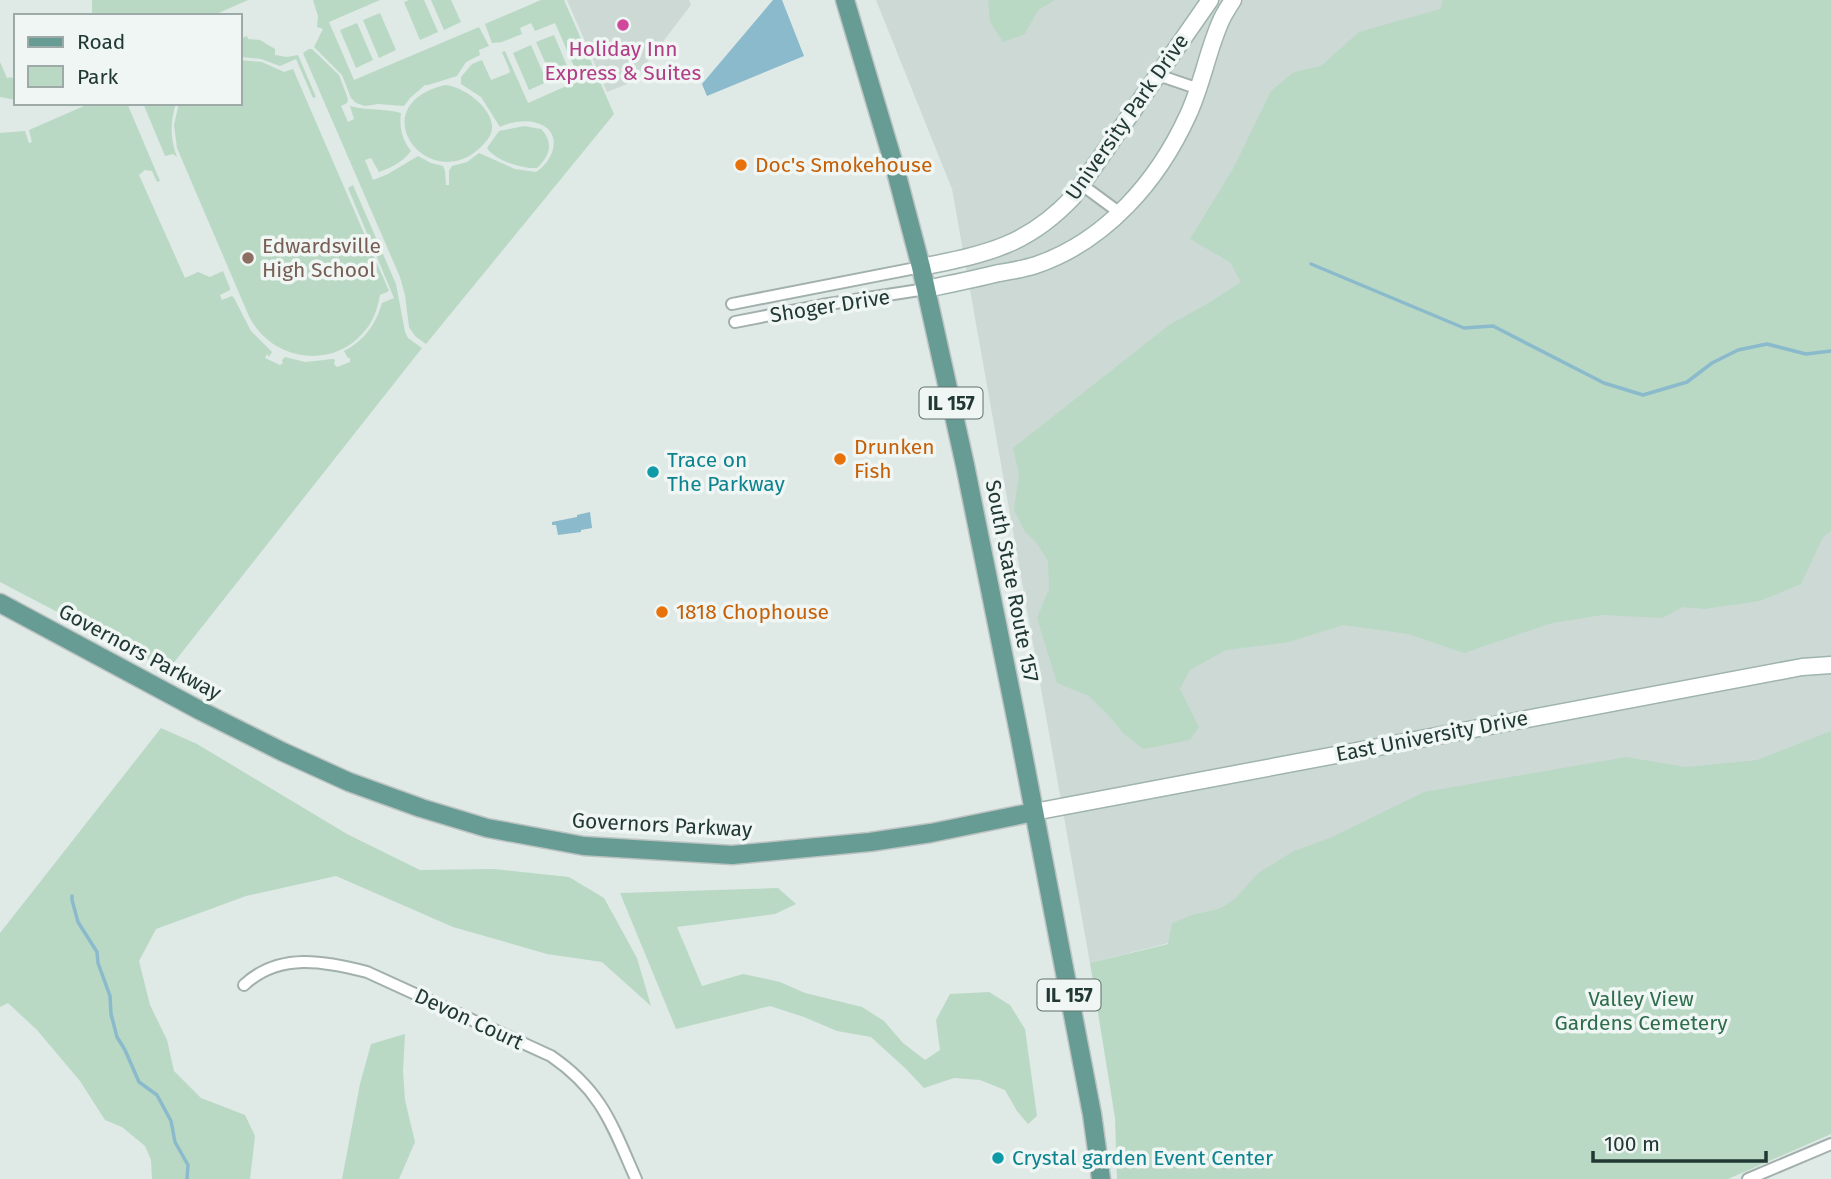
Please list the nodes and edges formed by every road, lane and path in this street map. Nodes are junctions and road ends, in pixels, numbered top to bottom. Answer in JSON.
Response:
{"nodes":[{"id":1,"x":845,"y":0,"type":"edge"},
{"id":2,"x":1210,"y":0,"type":"edge"},
{"id":3,"x":1233,"y":0,"type":"edge"},
{"id":4,"x":1158,"y":75,"type":"junction"},
{"id":5,"x":1199,"y":89,"type":"junction"},
{"id":6,"x":1082,"y":185,"type":"junction"},
{"id":7,"x":1120,"y":213,"type":"junction"},
{"id":8,"x":920,"y":267,"type":"junction"},
{"id":9,"x":926,"y":289,"type":"junction"},
{"id":10,"x":732,"y":304,"type":"dead end"},
{"id":11,"x":735,"y":322,"type":"dead end"},
{"id":12,"x":0,"y":603,"type":"edge"},
{"id":13,"x":1831,"y":665,"type":"edge"},
{"id":14,"x":1034,"y":812,"type":"junction"},
{"id":15,"x":244,"y":985,"type":"dead end"},
{"id":16,"x":1831,"y":1144,"type":"edge"},
{"id":17,"x":636,"y":1179,"type":"edge"},
{"id":18,"x":1101,"y":1179,"type":"edge"},
{"id":19,"x":1748,"y":1179,"type":"edge"}],
"edges":[{"from":1,"to":8,"type":"main road","name":"South State Route 157","number":"IL 157"},
{"from":2,"to":4,"type":"street","name":"University Park Drive"},
{"from":3,"to":5,"type":"street","name":"University Park Drive"},
{"from":4,"to":5,"type":"street"},
{"from":4,"to":6,"type":"street","name":"University Park Drive"},
{"from":5,"to":7,"type":"street","name":"University Park Drive"},
{"from":6,"to":7,"type":"street"},
{"from":6,"to":8,"type":"street","name":"University Park Drive"},
{"from":7,"to":9,"type":"street","name":"University Park Drive"},
{"from":8,"to":9,"type":"main road","name":"South State Route 157","number":"IL 157"},
{"from":8,"to":10,"type":"street","name":"Shoger Drive"},
{"from":9,"to":11,"type":"street","name":"Shoger Drive"},
{"from":9,"to":14,"type":"main road","name":"South State Route 157","number":"IL 157"},
{"from":12,"to":14,"type":"main road","name":"Governors Parkway"},
{"from":13,"to":14,"type":"street","name":"East University Drive"},
{"from":14,"to":18,"type":"main road","name":"South State Route 157","number":"IL 157"},
{"from":15,"to":17,"type":"street","name":"Devon Court"},
{"from":16,"to":19,"type":"street"}]}
